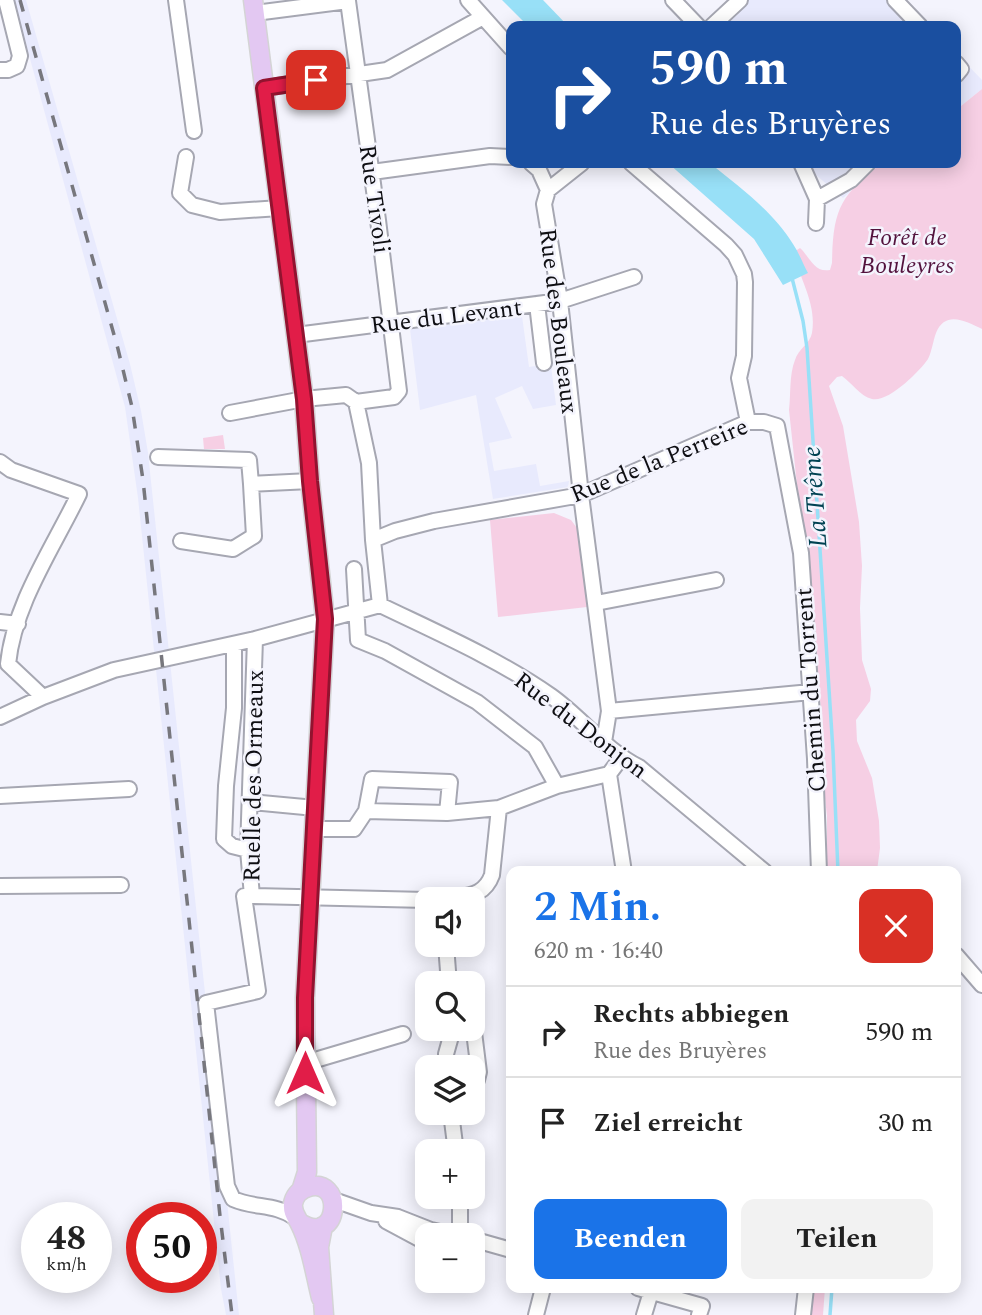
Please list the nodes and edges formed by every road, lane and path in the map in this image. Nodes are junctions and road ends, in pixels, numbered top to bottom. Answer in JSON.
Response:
{"nodes":[{"id":1,"x":6,"y":0,"type":"edge"},
{"id":2,"x":176,"y":0,"type":"edge"},
{"id":3,"x":468,"y":0,"type":"edge"},
{"id":4,"x":673,"y":0,"type":"edge"},
{"id":5,"x":740,"y":0,"type":"edge"},
{"id":6,"x":895,"y":0,"type":"edge"},
{"id":7,"x":254,"y":6,"type":"edge"},
{"id":8,"x":483,"y":17,"type":"junction"},
{"id":9,"x":693,"y":21,"type":"edge"},
{"id":10,"x":717,"y":21,"type":"edge"},
{"id":11,"x":915,"y":21,"type":"edge"},
{"id":12,"x":506,"y":42,"type":"edge"},
{"id":13,"x":0,"y":70,"type":"edge"},
{"id":14,"x":358,"y":74,"type":"junction"},
{"id":15,"x":264,"y":88,"type":"junction"},
{"id":16,"x":194,"y":131,"type":"dead end"},
{"id":17,"x":186,"y":157,"type":"dead end"},
{"id":18,"x":506,"y":157,"type":"edge"},
{"id":19,"x":536,"y":168,"type":"edge"},
{"id":20,"x":576,"y":168,"type":"edge"},
{"id":21,"x":637,"y":168,"type":"edge"},
{"id":22,"x":803,"y":168,"type":"edge"},
{"id":23,"x":863,"y":168,"type":"edge"},
{"id":24,"x":372,"y":172,"type":"junction"},
{"id":25,"x":548,"y":190,"type":"junction"},
{"id":26,"x":817,"y":199,"type":"junction"},
{"id":27,"x":280,"y":208,"type":"junction"},
{"id":28,"x":816,"y":223,"type":"dead end"},
{"id":29,"x":634,"y":276,"type":"dead end"},
{"id":30,"x":560,"y":301,"type":"junction"},
{"id":31,"x":537,"y":304,"type":"junction"},
{"id":32,"x":391,"y":324,"type":"junction"},
{"id":33,"x":296,"y":335,"type":"junction"},
{"id":34,"x":544,"y":363,"type":"dead end"},
{"id":35,"x":304,"y":399,"type":"junction"},
{"id":36,"x":356,"y":402,"type":"junction"},
{"id":37,"x":230,"y":413,"type":"dead end"},
{"id":38,"x":748,"y":422,"type":"junction"},
{"id":39,"x":777,"y":426,"type":"joint"},
{"id":40,"x":158,"y":457,"type":"dead end"},
{"id":41,"x":0,"y":462,"type":"edge"},
{"id":42,"x":310,"y":481,"type":"junction"},
{"id":43,"x":251,"y":484,"type":"junction"},
{"id":44,"x":581,"y":495,"type":"junction"},
{"id":45,"x":373,"y":540,"type":"junction"},
{"id":46,"x":181,"y":541,"type":"dead end"},
{"id":47,"x":354,"y":569,"type":"dead end"},
{"id":48,"x":716,"y":580,"type":"dead end"},
{"id":49,"x":596,"y":603,"type":"junction"},
{"id":50,"x":380,"y":605,"type":"junction"},
{"id":51,"x":358,"y":610,"type":"junction"},
{"id":52,"x":325,"y":619,"type":"junction"},
{"id":53,"x":0,"y":622,"type":"edge"},
{"id":54,"x":18,"y":624,"type":"junction"},
{"id":55,"x":255,"y":639,"type":"junction"},
{"id":56,"x":234,"y":644,"type":"junction"},
{"id":57,"x":4,"y":666,"type":"edge"},
{"id":58,"x":811,"y":692,"type":"junction"},
{"id":59,"x":43,"y":697,"type":"junction"},
{"id":60,"x":609,"y":711,"type":"junction"},
{"id":61,"x":0,"y":717,"type":"edge"},
{"id":62,"x":604,"y":742,"type":"junction"},
{"id":63,"x":621,"y":758,"type":"junction"},
{"id":64,"x":609,"y":774,"type":"junction"},
{"id":65,"x":557,"y":786,"type":"junction"},
{"id":66,"x":129,"y":789,"type":"dead end"},
{"id":67,"x":0,"y":796,"type":"edge"},
{"id":68,"x":251,"y":802,"type":"junction"},
{"id":69,"x":315,"y":808,"type":"junction"},
{"id":70,"x":499,"y":808,"type":"junction"},
{"id":71,"x":366,"y":811,"type":"junction"},
{"id":72,"x":447,"y":813,"type":"junction"},
{"id":73,"x":314,"y":828,"type":"junction"},
{"id":74,"x":248,"y":850,"type":"junction"},
{"id":75,"x":623,"y":866,"type":"edge"},
{"id":76,"x":758,"y":866,"type":"edge"},
{"id":77,"x":819,"y":866,"type":"edge"},
{"id":78,"x":121,"y":885,"type":"dead end"},
{"id":79,"x":0,"y":886,"type":"edge"},
{"id":80,"x":485,"y":888,"type":"edge"},
{"id":81,"x":252,"y":896,"type":"junction"},
{"id":82,"x":310,"y":898,"type":"junction"},
{"id":83,"x":415,"y":900,"type":"edge"},
{"id":84,"x":961,"y":961,"type":"edge"},
{"id":85,"x":982,"y":985,"type":"edge"},
{"id":86,"x":403,"y":1034,"type":"dead end"},
{"id":87,"x":305,"y":1063,"type":"junction"},
{"id":88,"x":308,"y":1131,"type":"junction"},
{"id":89,"x":299,"y":1193,"type":"junction"},
{"id":90,"x":273,"y":1206,"type":"junction"},
{"id":91,"x":329,"y":1208,"type":"junction"},
{"id":92,"x":298,"y":1220,"type":"junction"},
{"id":93,"x":415,"y":1224,"type":"edge"},
{"id":94,"x":415,"y":1236,"type":"edge"},
{"id":95,"x":485,"y":1243,"type":"edge"},
{"id":96,"x":506,"y":1249,"type":"edge"},
{"id":97,"x":542,"y":1293,"type":"edge"},
{"id":98,"x":645,"y":1293,"type":"edge"},
{"id":99,"x":656,"y":1293,"type":"edge"},
{"id":100,"x":805,"y":1293,"type":"edge"},
{"id":101,"x":323,"y":1307,"type":"edge"},
{"id":102,"x":536,"y":1315,"type":"edge"},
{"id":103,"x":644,"y":1315,"type":"edge"},
{"id":104,"x":699,"y":1315,"type":"edge"},
{"id":105,"x":803,"y":1315,"type":"edge"}],
"edges":[{"from":1,"to":13,"type":"street"},
{"from":2,"to":16,"type":"street"},
{"from":3,"to":8,"type":"street"},
{"from":4,"to":9,"type":"street"},
{"from":5,"to":10,"type":"street"},
{"from":6,"to":11,"type":"street"},
{"from":7,"to":14,"type":"street","name":"Rue Tivoli"},
{"from":7,"to":15,"type":"main road"},
{"from":8,"to":12,"type":"street"},
{"from":8,"to":14,"type":"street"},
{"from":14,"to":15,"type":"street"},
{"from":14,"to":24,"type":"street","name":"Rue Tivoli"},
{"from":15,"to":27,"type":"main road"},
{"from":17,"to":27,"type":"street"},
{"from":18,"to":24,"type":"street"},
{"from":19,"to":25,"type":"street"},
{"from":20,"to":25,"type":"street"},
{"from":21,"to":38,"type":"street"},
{"from":22,"to":26,"type":"street"},
{"from":23,"to":26,"type":"street"},
{"from":24,"to":32,"type":"street","name":"Rue Tivoli"},
{"from":25,"to":30,"type":"street","name":"Rue des Bouleaux"},
{"from":26,"to":28,"type":"street"},
{"from":27,"to":33,"type":"main road"},
{"from":29,"to":30,"type":"street","name":"Rue du Levant"},
{"from":30,"to":31,"type":"street","name":"Rue du Levant"},
{"from":30,"to":44,"type":"street","name":"Rue des Bouleaux"},
{"from":31,"to":32,"type":"street","name":"Rue du Levant"},
{"from":31,"to":34,"type":"street"},
{"from":32,"to":33,"type":"street","name":"Rue du Levant"},
{"from":32,"to":36,"type":"street","name":"Rue Tivoli"},
{"from":33,"to":35,"type":"main road"},
{"from":35,"to":36,"type":"street"},
{"from":35,"to":37,"type":"street"},
{"from":35,"to":42,"type":"main road"},
{"from":36,"to":45,"type":"street"},
{"from":38,"to":39,"type":"street","name":"Rue de la Perreire"},
{"from":38,"to":44,"type":"street","name":"Rue de la Perreire"},
{"from":39,"to":58,"type":"street","name":"Chemin du Torrent"},
{"from":40,"to":43,"type":"street"},
{"from":41,"to":54,"type":"street"},
{"from":42,"to":43,"type":"street"},
{"from":42,"to":52,"type":"main road"},
{"from":43,"to":46,"type":"street"},
{"from":44,"to":45,"type":"street","name":"Rue de la Perreire"},
{"from":44,"to":49,"type":"street","name":"Rue des Bouleaux"},
{"from":45,"to":50,"type":"street"},
{"from":47,"to":51,"type":"street"},
{"from":48,"to":49,"type":"street"},
{"from":49,"to":60,"type":"street","name":"Rue des Bouleaux"},
{"from":50,"to":51,"type":"street"},
{"from":50,"to":62,"type":"street","name":"Rue du Donjon"},
{"from":51,"to":52,"type":"street"},
{"from":51,"to":65,"type":"street"},
{"from":52,"to":55,"type":"street"},
{"from":52,"to":69,"type":"main road"},
{"from":53,"to":54,"type":"street"},
{"from":54,"to":57,"type":"street"},
{"from":55,"to":56,"type":"street"},
{"from":55,"to":68,"type":"street","name":"Ruelle des Ormeaux"},
{"from":56,"to":59,"type":"street"},
{"from":56,"to":74,"type":"street"},
{"from":57,"to":59,"type":"street"},
{"from":58,"to":60,"type":"street"},
{"from":58,"to":77,"type":"street","name":"Chemin du Torrent"},
{"from":59,"to":61,"type":"street"},
{"from":60,"to":62,"type":"street","name":"Rue des Bouleaux"},
{"from":62,"to":63,"type":"street","name":"Rue du Donjon"},
{"from":63,"to":64,"type":"street"},
{"from":63,"to":76,"type":"street","name":"Rue du Donjon"},
{"from":64,"to":65,"type":"street"},
{"from":64,"to":75,"type":"street"},
{"from":65,"to":70,"type":"street"},
{"from":66,"to":67,"type":"street"},
{"from":68,"to":69,"type":"street"},
{"from":68,"to":74,"type":"street","name":"Ruelle des Ormeaux"},
{"from":69,"to":73,"type":"main road"},
{"from":70,"to":72,"type":"street"},
{"from":70,"to":80,"type":"street"},
{"from":71,"to":72,"type":"street"},
{"from":71,"to":72,"type":"street"},
{"from":71,"to":73,"type":"street"},
{"from":73,"to":82,"type":"main road"},
{"from":74,"to":81,"type":"street","name":"Ruelle des Ormeaux"},
{"from":78,"to":79,"type":"street"},
{"from":81,"to":82,"type":"street","name":"Ruelle des Ormeaux"},
{"from":81,"to":90,"type":"street"},
{"from":82,"to":83,"type":"street","name":"Ruelle des Ormeaux"},
{"from":82,"to":87,"type":"main road"},
{"from":84,"to":85,"type":"street"},
{"from":86,"to":87,"type":"street"},
{"from":87,"to":88,"type":"main road"},
{"from":88,"to":89,"type":"main road"},
{"from":88,"to":91,"type":"main road"},
{"from":89,"to":90,"type":"street"},
{"from":89,"to":91,"type":"main road"},
{"from":89,"to":92,"type":"main road"},
{"from":90,"to":92,"type":"street"},
{"from":91,"to":92,"type":"main road"},
{"from":91,"to":93,"type":"street"},
{"from":91,"to":94,"type":"street"},
{"from":91,"to":101,"type":"main road"},
{"from":92,"to":101,"type":"main road"},
{"from":95,"to":96,"type":"street"},
{"from":97,"to":102,"type":"street"},
{"from":98,"to":103,"type":"street"},
{"from":99,"to":104,"type":"street"},
{"from":100,"to":105,"type":"street"}]}
